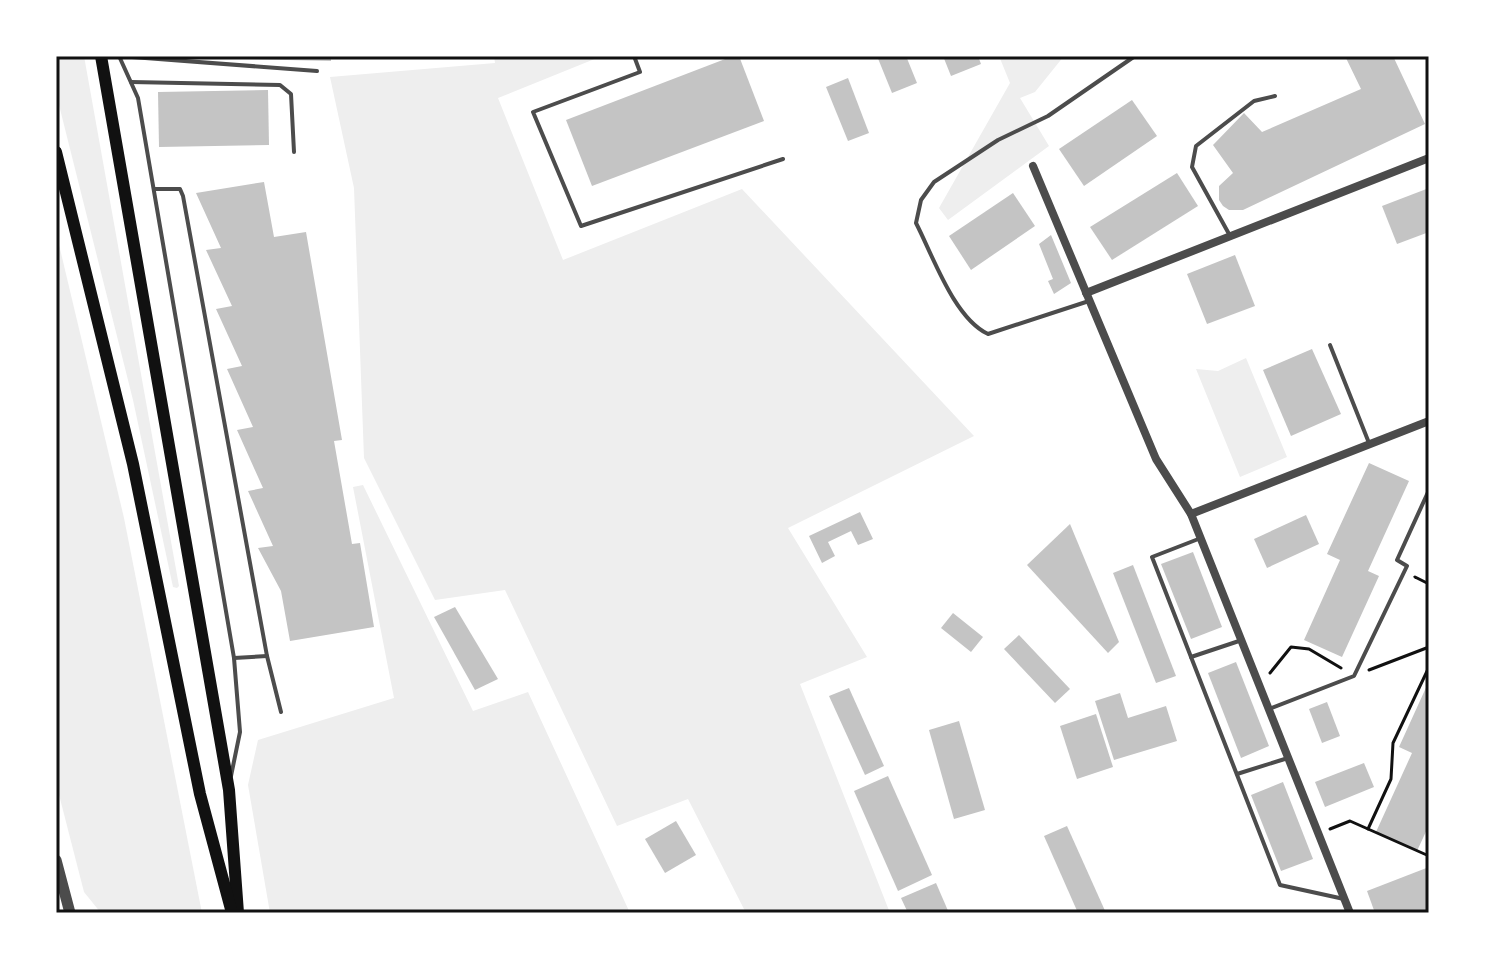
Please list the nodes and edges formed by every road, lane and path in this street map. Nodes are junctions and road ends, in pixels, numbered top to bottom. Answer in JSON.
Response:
{"nodes":[{"id":1,"x":101,"y":56,"type":"edge"},
{"id":2,"x":119,"y":56,"type":"edge"},
{"id":3,"x":634,"y":56,"type":"edge"},
{"id":4,"x":1135,"y":56,"type":"edge"},
{"id":5,"x":188,"y":59,"type":"edge"},
{"id":6,"x":317,"y":71,"type":"dead end"},
{"id":7,"x":131,"y":82,"type":"junction"},
{"id":8,"x":1275,"y":96,"type":"dead end"},
{"id":9,"x":56,"y":152,"type":"edge"},
{"id":10,"x":294,"y":152,"type":"dead end"},
{"id":11,"x":1429,"y":158,"type":"edge"},
{"id":12,"x":783,"y":159,"type":"dead end"},
{"id":13,"x":1033,"y":166,"type":"dead end"},
{"id":14,"x":154,"y":189,"type":"junction"},
{"id":15,"x":1230,"y":236,"type":"junction"},
{"id":16,"x":1088,"y":297,"type":"junction"},
{"id":17,"x":1330,"y":345,"type":"dead end"},
{"id":18,"x":1429,"y":421,"type":"edge"},
{"id":19,"x":1369,"y":444,"type":"junction"},
{"id":20,"x":1429,"y":490,"type":"edge"},
{"id":21,"x":1191,"y":514,"type":"junction"},
{"id":22,"x":1201,"y":538,"type":"junction"},
{"id":23,"x":1404,"y":572,"type":"junction"},
{"id":24,"x":1429,"y":584,"type":"edge"},
{"id":25,"x":1241,"y":640,"type":"junction"},
{"id":26,"x":1429,"y":647,"type":"edge"},
{"id":27,"x":267,"y":656,"type":"junction"},
{"id":28,"x":1191,"y":657,"type":"junction"},
{"id":29,"x":234,"y":658,"type":"junction"},
{"id":30,"x":1429,"y":667,"type":"edge"},
{"id":31,"x":1354,"y":676,"type":"junction"},
{"id":32,"x":1259,"y":685,"type":"junction"},
{"id":33,"x":1269,"y":709,"type":"junction"},
{"id":34,"x":281,"y":712,"type":"dead end"},
{"id":35,"x":1288,"y":758,"type":"junction"},
{"id":36,"x":1237,"y":774,"type":"junction"},
{"id":37,"x":229,"y":790,"type":"junction"},
{"id":38,"x":1368,"y":829,"type":"junction"},
{"id":39,"x":1318,"y":833,"type":"junction"},
{"id":40,"x":1429,"y":856,"type":"edge"},
{"id":41,"x":56,"y":860,"type":"edge"},
{"id":42,"x":1344,"y":899,"type":"junction"},
{"id":43,"x":70,"y":913,"type":"edge"},
{"id":44,"x":232,"y":913,"type":"edge"},
{"id":45,"x":238,"y":913,"type":"edge"},
{"id":46,"x":1350,"y":913,"type":"edge"}],
"edges":[{"from":1,"to":37,"type":"main road"},
{"from":2,"to":5,"type":"lane"},
{"from":2,"to":7,"type":"lane"},
{"from":3,"to":12,"type":"lane"},
{"from":4,"to":16,"type":"lane"},
{"from":5,"to":6,"type":"lane"},
{"from":7,"to":10,"type":"lane"},
{"from":7,"to":14,"type":"lane"},
{"from":8,"to":15,"type":"lane"},
{"from":9,"to":44,"type":"main road"},
{"from":11,"to":15,"type":"street"},
{"from":13,"to":16,"type":"street"},
{"from":14,"to":27,"type":"lane"},
{"from":14,"to":29,"type":"lane"},
{"from":15,"to":16,"type":"street"},
{"from":16,"to":21,"type":"street"},
{"from":17,"to":19,"type":"lane"},
{"from":18,"to":19,"type":"street"},
{"from":19,"to":21,"type":"street"},
{"from":20,"to":23,"type":"lane"},
{"from":21,"to":22,"type":"street"},
{"from":22,"to":25,"type":"street"},
{"from":22,"to":28,"type":"lane"},
{"from":23,"to":24,"type":"path"},
{"from":23,"to":31,"type":"lane"},
{"from":25,"to":28,"type":"lane"},
{"from":25,"to":32,"type":"street"},
{"from":26,"to":31,"type":"path"},
{"from":27,"to":29,"type":"lane"},
{"from":27,"to":34,"type":"lane"},
{"from":28,"to":36,"type":"lane"},
{"from":29,"to":37,"type":"lane"},
{"from":30,"to":38,"type":"path"},
{"from":31,"to":32,"type":"path"},
{"from":31,"to":33,"type":"lane"},
{"from":32,"to":33,"type":"street"},
{"from":33,"to":35,"type":"street"},
{"from":35,"to":36,"type":"lane"},
{"from":35,"to":39,"type":"street"},
{"from":36,"to":42,"type":"lane"},
{"from":37,"to":45,"type":"main road"},
{"from":38,"to":39,"type":"path"},
{"from":38,"to":40,"type":"path"},
{"from":39,"to":42,"type":"street"},
{"from":41,"to":43,"type":"street"},
{"from":42,"to":46,"type":"street"}]}
